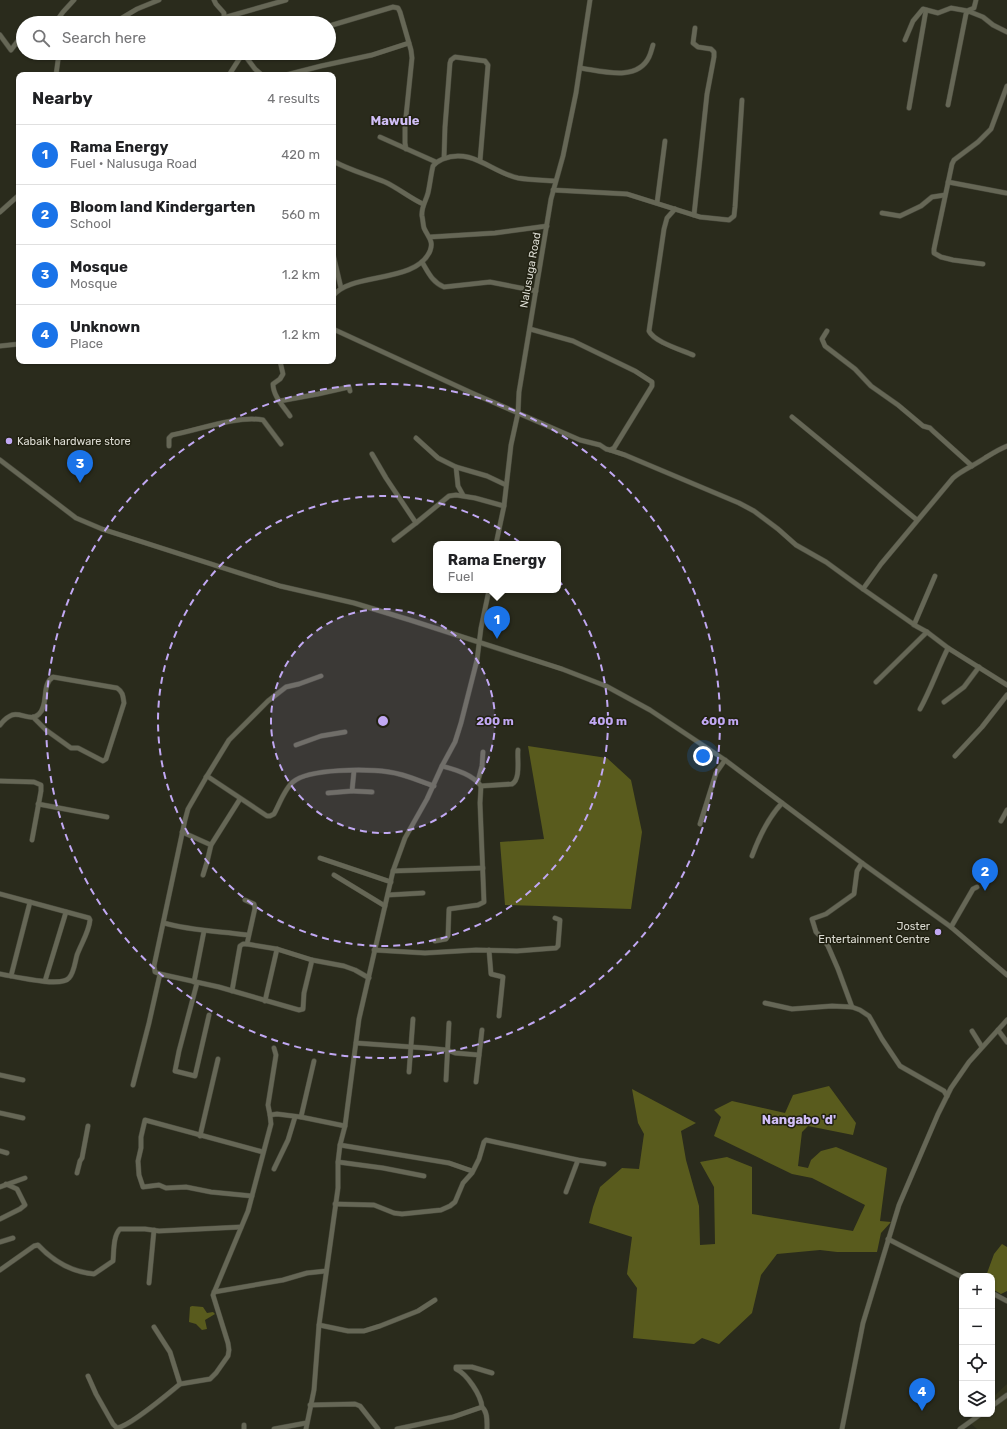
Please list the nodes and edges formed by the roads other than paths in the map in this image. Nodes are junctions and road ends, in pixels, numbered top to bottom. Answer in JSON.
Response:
{"nodes":[{"id":1,"x":74,"y":0,"type":"edge"},
{"id":2,"x":159,"y":0,"type":"edge"},
{"id":3,"x":214,"y":0,"type":"edge"},
{"id":4,"x":286,"y":0,"type":"edge"},
{"id":5,"x":590,"y":0,"type":"edge"},
{"id":6,"x":976,"y":0,"type":"edge"},
{"id":7,"x":926,"y":10,"type":"junction"},
{"id":8,"x":968,"y":11,"type":"junction"},
{"id":9,"x":60,"y":16,"type":"edge"},
{"id":10,"x":125,"y":16,"type":"edge"},
{"id":11,"x":224,"y":16,"type":"edge"},
{"id":12,"x":236,"y":16,"type":"edge"},
{"id":13,"x":336,"y":24,"type":"edge"},
{"id":14,"x":695,"y":28,"type":"dead end"},
{"id":15,"x":1007,"y":32,"type":"edge"},
{"id":16,"x":0,"y":35,"type":"edge"},
{"id":17,"x":905,"y":40,"type":"dead end"},
{"id":18,"x":16,"y":43,"type":"edge"},
{"id":19,"x":409,"y":43,"type":"junction"},
{"id":20,"x":653,"y":45,"type":"dead end"},
{"id":21,"x":58,"y":60,"type":"edge"},
{"id":22,"x":239,"y":60,"type":"edge"},
{"id":23,"x":248,"y":60,"type":"edge"},
{"id":24,"x":580,"y":68,"type":"junction"},
{"id":25,"x":56,"y":72,"type":"edge"},
{"id":26,"x":232,"y":72,"type":"edge"},
{"id":27,"x":258,"y":72,"type":"edge"},
{"id":28,"x":298,"y":72,"type":"edge"},
{"id":29,"x":1007,"y":86,"type":"edge"},
{"id":30,"x":742,"y":100,"type":"dead end"},
{"id":31,"x":948,"y":105,"type":"dead end"},
{"id":32,"x":909,"y":108,"type":"dead end"},
{"id":33,"x":380,"y":137,"type":"dead end"},
{"id":34,"x":665,"y":141,"type":"dead end"},
{"id":35,"x":406,"y":149,"type":"junction"},
{"id":36,"x":444,"y":158,"type":"junction"},
{"id":37,"x":480,"y":161,"type":"junction"},
{"id":38,"x":436,"y":162,"type":"junction"},
{"id":39,"x":336,"y":163,"type":"edge"},
{"id":40,"x":555,"y":182,"type":"junction"},
{"id":41,"x":948,"y":182,"type":"junction"},
{"id":42,"x":553,"y":190,"type":"junction"},
{"id":43,"x":1006,"y":193,"type":"edge"},
{"id":44,"x":945,"y":195,"type":"junction"},
{"id":45,"x":16,"y":199,"type":"edge"},
{"id":46,"x":657,"y":203,"type":"junction"},
{"id":47,"x":424,"y":204,"type":"junction"},
{"id":48,"x":675,"y":209,"type":"junction"},
{"id":49,"x":0,"y":212,"type":"edge"},
{"id":50,"x":882,"y":214,"type":"dead end"},
{"id":51,"x":694,"y":215,"type":"junction"},
{"id":52,"x":547,"y":226,"type":"junction"},
{"id":53,"x":430,"y":237,"type":"junction"},
{"id":54,"x":422,"y":262,"type":"junction"},
{"id":55,"x":983,"y":264,"type":"dead end"},
{"id":56,"x":336,"y":269,"type":"edge"},
{"id":57,"x":340,"y":288,"type":"junction"},
{"id":58,"x":536,"y":291,"type":"junction"},
{"id":59,"x":336,"y":293,"type":"edge"},
{"id":60,"x":336,"y":330,"type":"edge"},
{"id":61,"x":530,"y":330,"type":"junction"},
{"id":62,"x":828,"y":331,"type":"dead end"},
{"id":63,"x":16,"y":344,"type":"edge"},
{"id":64,"x":0,"y":346,"type":"edge"},
{"id":65,"x":693,"y":355,"type":"dead end"},
{"id":66,"x":281,"y":364,"type":"edge"},
{"id":67,"x":350,"y":391,"type":"dead end"},
{"id":68,"x":280,"y":401,"type":"junction"},
{"id":69,"x":518,"y":413,"type":"junction"},
{"id":70,"x":290,"y":416,"type":"dead end"},
{"id":71,"x":792,"y":417,"type":"dead end"},
{"id":72,"x":416,"y":438,"type":"dead end"},
{"id":73,"x":281,"y":444,"type":"dead end"},
{"id":74,"x":169,"y":446,"type":"dead end"},
{"id":75,"x":1007,"y":446,"type":"edge"},
{"id":76,"x":610,"y":450,"type":"junction"},
{"id":77,"x":372,"y":454,"type":"dead end"},
{"id":78,"x":0,"y":460,"type":"edge"},
{"id":79,"x":972,"y":466,"type":"junction"},
{"id":80,"x":456,"y":467,"type":"junction"},
{"id":81,"x":506,"y":485,"type":"junction"},
{"id":82,"x":463,"y":495,"type":"junction"},
{"id":83,"x":504,"y":506,"type":"junction"},
{"id":84,"x":917,"y":520,"type":"junction"},
{"id":85,"x":416,"y":523,"type":"junction"},
{"id":86,"x":394,"y":540,"type":"dead end"},
{"id":87,"x":497,"y":541,"type":"edge"},
{"id":88,"x":935,"y":576,"type":"dead end"},
{"id":89,"x":863,"y":589,"type":"junction"},
{"id":90,"x":488,"y":593,"type":"edge"},
{"id":91,"x":914,"y":624,"type":"junction"},
{"id":92,"x":927,"y":632,"type":"junction"},
{"id":93,"x":479,"y":642,"type":"junction"},
{"id":94,"x":948,"y":648,"type":"junction"},
{"id":95,"x":979,"y":667,"type":"junction"},
{"id":96,"x":322,"y":676,"type":"dead end"},
{"id":97,"x":876,"y":682,"type":"dead end"},
{"id":98,"x":1007,"y":684,"type":"edge"},
{"id":99,"x":1007,"y":695,"type":"edge"},
{"id":100,"x":944,"y":702,"type":"dead end"},
{"id":101,"x":920,"y":709,"type":"dead end"},
{"id":102,"x":34,"y":717,"type":"junction"},
{"id":103,"x":0,"y":725,"type":"edge"},
{"id":104,"x":345,"y":732,"type":"dead end"},
{"id":105,"x":296,"y":745,"type":"dead end"},
{"id":106,"x":518,"y":750,"type":"dead end"},
{"id":107,"x":483,"y":752,"type":"dead end"},
{"id":108,"x":955,"y":756,"type":"dead end"},
{"id":109,"x":725,"y":760,"type":"junction"},
{"id":110,"x":442,"y":766,"type":"junction"},
{"id":111,"x":354,"y":771,"type":"junction"},
{"id":112,"x":207,"y":776,"type":"junction"},
{"id":113,"x":0,"y":781,"type":"edge"},
{"id":114,"x":202,"y":781,"type":"dead end"},
{"id":115,"x":478,"y":781,"type":"junction"},
{"id":116,"x":434,"y":786,"type":"junction"},
{"id":117,"x":481,"y":786,"type":"junction"},
{"id":118,"x":352,"y":791,"type":"junction"},
{"id":119,"x":328,"y":792,"type":"dead end"},
{"id":120,"x":372,"y":792,"type":"dead end"},
{"id":121,"x":240,"y":799,"type":"junction"},
{"id":122,"x":782,"y":803,"type":"junction"},
{"id":123,"x":38,"y":804,"type":"junction"},
{"id":124,"x":1007,"y":810,"type":"edge"},
{"id":125,"x":107,"y":817,"type":"dead end"},
{"id":126,"x":1001,"y":821,"type":"dead end"},
{"id":127,"x":700,"y":824,"type":"dead end"},
{"id":128,"x":182,"y":832,"type":"junction"},
{"id":129,"x":32,"y":840,"type":"dead end"},
{"id":130,"x":211,"y":845,"type":"junction"},
{"id":131,"x":752,"y":856,"type":"dead end"},
{"id":132,"x":320,"y":858,"type":"dead end"},
{"id":133,"x":862,"y":863,"type":"junction"},
{"id":134,"x":483,"y":868,"type":"junction"},
{"id":135,"x":393,"y":871,"type":"junction"},
{"id":136,"x":202,"y":875,"type":"dead end"},
{"id":137,"x":334,"y":875,"type":"dead end"},
{"id":138,"x":391,"y":882,"type":"junction"},
{"id":139,"x":977,"y":887,"type":"dead end"},
{"id":140,"x":423,"y":893,"type":"dead end"},
{"id":141,"x":0,"y":894,"type":"edge"},
{"id":142,"x":388,"y":895,"type":"junction"},
{"id":143,"x":245,"y":900,"type":"dead end"},
{"id":144,"x":30,"y":902,"type":"junction"},
{"id":145,"x":385,"y":906,"type":"junction"},
{"id":146,"x":66,"y":912,"type":"junction"},
{"id":147,"x":565,"y":920,"type":"dead end"},
{"id":148,"x":164,"y":923,"type":"junction"},
{"id":149,"x":951,"y":927,"type":"junction"},
{"id":150,"x":204,"y":931,"type":"junction"},
{"id":151,"x":248,"y":935,"type":"junction"},
{"id":152,"x":435,"y":941,"type":"dead end"},
{"id":153,"x":247,"y":944,"type":"junction"},
{"id":154,"x":277,"y":949,"type":"junction"},
{"id":155,"x":374,"y":950,"type":"junction"},
{"id":156,"x":489,"y":950,"type":"junction"},
{"id":157,"x":312,"y":960,"type":"junction"},
{"id":158,"x":0,"y":974,"type":"edge"},
{"id":159,"x":160,"y":974,"type":"junction"},
{"id":160,"x":1007,"y":975,"type":"edge"},
{"id":161,"x":10,"y":976,"type":"junction"},
{"id":162,"x":369,"y":978,"type":"junction"},
{"id":163,"x":45,"y":981,"type":"junction"},
{"id":164,"x":196,"y":982,"type":"junction"},
{"id":165,"x":232,"y":991,"type":"junction"},
{"id":166,"x":265,"y":1001,"type":"junction"},
{"id":167,"x":765,"y":1003,"type":"dead end"},
{"id":168,"x":852,"y":1007,"type":"junction"},
{"id":169,"x":209,"y":1015,"type":"dead end"},
{"id":170,"x":499,"y":1016,"type":"dead end"},
{"id":171,"x":413,"y":1019,"type":"dead end"},
{"id":172,"x":1007,"y":1020,"type":"edge"},
{"id":173,"x":448,"y":1023,"type":"dead end"},
{"id":174,"x":482,"y":1030,"type":"dead end"},
{"id":175,"x":998,"y":1030,"type":"junction"},
{"id":176,"x":972,"y":1031,"type":"dead end"},
{"id":177,"x":1007,"y":1042,"type":"edge"},
{"id":178,"x":356,"y":1043,"type":"junction"},
{"id":179,"x":411,"y":1047,"type":"junction"},
{"id":180,"x":982,"y":1047,"type":"junction"},
{"id":181,"x":274,"y":1048,"type":"dead end"},
{"id":182,"x":447,"y":1050,"type":"junction"},
{"id":183,"x":479,"y":1055,"type":"junction"},
{"id":184,"x":218,"y":1059,"type":"dead end"},
{"id":185,"x":314,"y":1061,"type":"dead end"},
{"id":186,"x":409,"y":1072,"type":"dead end"},
{"id":187,"x":0,"y":1075,"type":"edge"},
{"id":188,"x":23,"y":1080,"type":"dead end"},
{"id":189,"x":446,"y":1080,"type":"dead end"},
{"id":190,"x":476,"y":1082,"type":"dead end"},
{"id":191,"x":133,"y":1085,"type":"dead end"},
{"id":192,"x":947,"y":1096,"type":"junction"},
{"id":193,"x":0,"y":1113,"type":"edge"},
{"id":194,"x":270,"y":1115,"type":"junction"},
{"id":195,"x":295,"y":1117,"type":"junction"},
{"id":196,"x":301,"y":1117,"type":"junction"},
{"id":197,"x":23,"y":1118,"type":"dead end"},
{"id":198,"x":88,"y":1126,"type":"dead end"},
{"id":199,"x":345,"y":1126,"type":"junction"},
{"id":200,"x":200,"y":1136,"type":"junction"},
{"id":201,"x":340,"y":1145,"type":"junction"},
{"id":202,"x":0,"y":1151,"type":"edge"},
{"id":203,"x":263,"y":1152,"type":"junction"},
{"id":204,"x":7,"y":1153,"type":"dead end"},
{"id":205,"x":578,"y":1160,"type":"junction"},
{"id":206,"x":338,"y":1162,"type":"junction"},
{"id":207,"x":604,"y":1164,"type":"dead end"},
{"id":208,"x":274,"y":1169,"type":"dead end"},
{"id":209,"x":472,"y":1171,"type":"junction"},
{"id":210,"x":77,"y":1173,"type":"dead end"},
{"id":211,"x":424,"y":1176,"type":"dead end"},
{"id":212,"x":25,"y":1178,"type":"dead end"},
{"id":213,"x":6,"y":1184,"type":"junction"},
{"id":214,"x":0,"y":1187,"type":"edge"},
{"id":215,"x":566,"y":1192,"type":"dead end"},
{"id":216,"x":252,"y":1196,"type":"junction"},
{"id":217,"x":335,"y":1204,"type":"junction"},
{"id":218,"x":0,"y":1219,"type":"edge"},
{"id":219,"x":241,"y":1227,"type":"junction"},
{"id":220,"x":154,"y":1230,"type":"junction"},
{"id":221,"x":13,"y":1238,"type":"dead end"},
{"id":222,"x":888,"y":1239,"type":"junction"},
{"id":223,"x":0,"y":1242,"type":"edge"},
{"id":224,"x":0,"y":1270,"type":"edge"},
{"id":225,"x":326,"y":1271,"type":"junction"},
{"id":226,"x":959,"y":1275,"type":"edge"},
{"id":227,"x":149,"y":1283,"type":"dead end"},
{"id":228,"x":214,"y":1292,"type":"junction"},
{"id":229,"x":995,"y":1294,"type":"edge"},
{"id":230,"x":435,"y":1300,"type":"dead end"},
{"id":231,"x":1007,"y":1300,"type":"edge"},
{"id":232,"x":319,"y":1325,"type":"junction"},
{"id":233,"x":154,"y":1327,"type":"dead end"},
{"id":234,"x":492,"y":1373,"type":"dead end"},
{"id":235,"x":88,"y":1376,"type":"dead end"},
{"id":236,"x":180,"y":1384,"type":"junction"},
{"id":237,"x":1007,"y":1395,"type":"edge"},
{"id":238,"x":995,"y":1404,"type":"edge"},
{"id":239,"x":310,"y":1405,"type":"junction"},
{"id":240,"x":482,"y":1407,"type":"junction"},
{"id":241,"x":977,"y":1417,"type":"edge"},
{"id":242,"x":306,"y":1423,"type":"junction"},
{"id":243,"x":274,"y":1429,"type":"edge"},
{"id":244,"x":306,"y":1429,"type":"edge"},
{"id":245,"x":378,"y":1429,"type":"edge"},
{"id":246,"x":397,"y":1429,"type":"edge"},
{"id":247,"x":487,"y":1429,"type":"edge"},
{"id":248,"x":842,"y":1429,"type":"edge"},
{"id":249,"x":960,"y":1429,"type":"edge"}],
"edges":[{"from":1,"to":9,"type":"street"},
{"from":2,"to":10,"type":"street"},
{"from":3,"to":11,"type":"street"},
{"from":4,"to":12,"type":"street"},
{"from":5,"to":24,"type":"street","name":"Nalusuga Road"},
{"from":6,"to":8,"type":"street"},
{"from":7,"to":8,"type":"street"},
{"from":7,"to":17,"type":"street"},
{"from":7,"to":32,"type":"street"},
{"from":8,"to":15,"type":"street"},
{"from":8,"to":31,"type":"street"},
{"from":13,"to":19,"type":"street"},
{"from":14,"to":51,"type":"street"},
{"from":16,"to":18,"type":"street"},
{"from":19,"to":28,"type":"street"},
{"from":19,"to":35,"type":"street"},
{"from":20,"to":24,"type":"street"},
{"from":21,"to":25,"type":"street"},
{"from":22,"to":26,"type":"street"},
{"from":23,"to":27,"type":"street"},
{"from":24,"to":40,"type":"street","name":"Nalusuga Road"},
{"from":29,"to":41,"type":"street"},
{"from":30,"to":51,"type":"street"},
{"from":33,"to":35,"type":"street"},
{"from":34,"to":46,"type":"street"},
{"from":35,"to":38,"type":"street"},
{"from":36,"to":37,"type":"street"},
{"from":36,"to":37,"type":"street"},
{"from":36,"to":38,"type":"street"},
{"from":37,"to":40,"type":"street"},
{"from":38,"to":47,"type":"street"},
{"from":39,"to":47,"type":"street"},
{"from":40,"to":42,"type":"street","name":"Nalusuga Road"},
{"from":41,"to":43,"type":"street"},
{"from":41,"to":44,"type":"street"},
{"from":42,"to":46,"type":"street"},
{"from":42,"to":52,"type":"street","name":"Nalusuga Road"},
{"from":44,"to":50,"type":"street"},
{"from":44,"to":55,"type":"street"},
{"from":45,"to":49,"type":"street"},
{"from":46,"to":48,"type":"street"},
{"from":47,"to":53,"type":"street"},
{"from":48,"to":51,"type":"street"},
{"from":48,"to":65,"type":"street"},
{"from":52,"to":53,"type":"street"},
{"from":52,"to":58,"type":"street","name":"Nalusuga Road"},
{"from":53,"to":54,"type":"street"},
{"from":54,"to":57,"type":"street"},
{"from":54,"to":58,"type":"street"},
{"from":56,"to":57,"type":"street"},
{"from":57,"to":59,"type":"street"},
{"from":58,"to":61,"type":"street","name":"Nalusuga Road"},
{"from":60,"to":69,"type":"street"},
{"from":61,"to":69,"type":"street","name":"Nalusuga Road"},
{"from":61,"to":76,"type":"street"},
{"from":62,"to":79,"type":"street"},
{"from":63,"to":64,"type":"street"},
{"from":66,"to":68,"type":"street"},
{"from":67,"to":68,"type":"street"},
{"from":68,"to":70,"type":"street"},
{"from":69,"to":76,"type":"street"},
{"from":69,"to":81,"type":"street","name":"Nalusuga Road"},
{"from":71,"to":84,"type":"street"},
{"from":72,"to":80,"type":"street"},
{"from":73,"to":74,"type":"street"},
{"from":75,"to":79,"type":"street"},
{"from":76,"to":89,"type":"street"},
{"from":77,"to":85,"type":"street"},
{"from":78,"to":93,"type":"street"},
{"from":79,"to":84,"type":"street"},
{"from":80,"to":81,"type":"street"},
{"from":80,"to":82,"type":"street"},
{"from":81,"to":83,"type":"street","name":"Nalusuga Road"},
{"from":82,"to":83,"type":"street"},
{"from":82,"to":85,"type":"street"},
{"from":83,"to":87,"type":"street","name":"Nalusuga Road"},
{"from":84,"to":89,"type":"street"},
{"from":85,"to":86,"type":"street"},
{"from":88,"to":91,"type":"street"},
{"from":89,"to":91,"type":"street"},
{"from":90,"to":93,"type":"street"},
{"from":91,"to":92,"type":"street"},
{"from":92,"to":94,"type":"street"},
{"from":92,"to":97,"type":"street"},
{"from":93,"to":109,"type":"street"},
{"from":93,"to":110,"type":"street"},
{"from":94,"to":95,"type":"street"},
{"from":94,"to":101,"type":"street"},
{"from":95,"to":98,"type":"street"},
{"from":95,"to":100,"type":"street"},
{"from":96,"to":112,"type":"street"},
{"from":99,"to":108,"type":"street"},
{"from":102,"to":102,"type":"street"},
{"from":102,"to":103,"type":"street"},
{"from":104,"to":105,"type":"street"},
{"from":106,"to":117,"type":"street"},
{"from":107,"to":115,"type":"street"},
{"from":109,"to":122,"type":"street"},
{"from":109,"to":127,"type":"street"},
{"from":110,"to":115,"type":"street"},
{"from":110,"to":116,"type":"street"},
{"from":111,"to":116,"type":"street"},
{"from":111,"to":118,"type":"street"},
{"from":111,"to":121,"type":"street"},
{"from":112,"to":114,"type":"street"},
{"from":112,"to":121,"type":"street"},
{"from":112,"to":128,"type":"street"},
{"from":113,"to":123,"type":"street"},
{"from":115,"to":117,"type":"street"},
{"from":116,"to":135,"type":"street"},
{"from":117,"to":134,"type":"street"},
{"from":118,"to":119,"type":"street"},
{"from":118,"to":120,"type":"street"},
{"from":121,"to":130,"type":"street"},
{"from":122,"to":131,"type":"street"},
{"from":122,"to":133,"type":"street"},
{"from":123,"to":125,"type":"street"},
{"from":123,"to":129,"type":"street"},
{"from":124,"to":126,"type":"street"},
{"from":128,"to":130,"type":"street"},
{"from":128,"to":148,"type":"street"},
{"from":130,"to":136,"type":"street"},
{"from":132,"to":138,"type":"street"},
{"from":133,"to":149,"type":"street"},
{"from":133,"to":168,"type":"street"},
{"from":134,"to":135,"type":"street"},
{"from":134,"to":152,"type":"street"},
{"from":135,"to":138,"type":"street"},
{"from":137,"to":145,"type":"street"},
{"from":138,"to":142,"type":"street"},
{"from":139,"to":149,"type":"street"},
{"from":140,"to":142,"type":"street"},
{"from":141,"to":144,"type":"street"},
{"from":142,"to":145,"type":"street"},
{"from":143,"to":151,"type":"street"},
{"from":144,"to":146,"type":"street"},
{"from":144,"to":161,"type":"street"},
{"from":145,"to":155,"type":"street"},
{"from":146,"to":163,"type":"street"},
{"from":146,"to":163,"type":"street"},
{"from":147,"to":156,"type":"street"},
{"from":148,"to":150,"type":"street"},
{"from":148,"to":159,"type":"street"},
{"from":149,"to":160,"type":"street"},
{"from":150,"to":151,"type":"street"},
{"from":150,"to":164,"type":"street"},
{"from":151,"to":153,"type":"street"},
{"from":153,"to":154,"type":"street"},
{"from":153,"to":165,"type":"street"},
{"from":154,"to":157,"type":"street"},
{"from":154,"to":166,"type":"street"},
{"from":155,"to":156,"type":"street"},
{"from":155,"to":162,"type":"street"},
{"from":156,"to":170,"type":"street"},
{"from":157,"to":162,"type":"street"},
{"from":157,"to":166,"type":"street"},
{"from":158,"to":161,"type":"street"},
{"from":159,"to":164,"type":"street"},
{"from":159,"to":191,"type":"street"},
{"from":161,"to":163,"type":"street"},
{"from":162,"to":178,"type":"street"},
{"from":164,"to":165,"type":"street"},
{"from":164,"to":169,"type":"street"},
{"from":165,"to":166,"type":"street"},
{"from":167,"to":168,"type":"street"},
{"from":168,"to":192,"type":"street"},
{"from":171,"to":179,"type":"street"},
{"from":172,"to":175,"type":"street"},
{"from":173,"to":182,"type":"street"},
{"from":174,"to":183,"type":"street"},
{"from":175,"to":177,"type":"street"},
{"from":175,"to":180,"type":"street"},
{"from":176,"to":180,"type":"street"},
{"from":178,"to":179,"type":"street"},
{"from":178,"to":199,"type":"street"},
{"from":179,"to":182,"type":"street"},
{"from":179,"to":186,"type":"street"},
{"from":180,"to":192,"type":"street"},
{"from":181,"to":194,"type":"street"},
{"from":182,"to":183,"type":"street"},
{"from":182,"to":189,"type":"street"},
{"from":183,"to":190,"type":"street"},
{"from":184,"to":200,"type":"street"},
{"from":185,"to":196,"type":"street"},
{"from":187,"to":188,"type":"street"},
{"from":192,"to":222,"type":"street"},
{"from":193,"to":197,"type":"street"},
{"from":194,"to":195,"type":"street"},
{"from":194,"to":203,"type":"street"},
{"from":195,"to":196,"type":"street"},
{"from":195,"to":208,"type":"street"},
{"from":196,"to":199,"type":"street"},
{"from":198,"to":210,"type":"street"},
{"from":199,"to":201,"type":"street"},
{"from":200,"to":203,"type":"street"},
{"from":200,"to":216,"type":"street"},
{"from":201,"to":206,"type":"street"},
{"from":201,"to":209,"type":"street"},
{"from":202,"to":204,"type":"street"},
{"from":203,"to":216,"type":"street"},
{"from":205,"to":207,"type":"street"},
{"from":205,"to":209,"type":"street"},
{"from":205,"to":215,"type":"street"},
{"from":206,"to":211,"type":"street"},
{"from":206,"to":217,"type":"street"},
{"from":209,"to":217,"type":"street"},
{"from":212,"to":213,"type":"street"},
{"from":213,"to":214,"type":"street"},
{"from":213,"to":218,"type":"street"},
{"from":216,"to":219,"type":"street"},
{"from":217,"to":225,"type":"street"},
{"from":219,"to":220,"type":"street"},
{"from":219,"to":228,"type":"street"},
{"from":220,"to":224,"type":"street"},
{"from":220,"to":227,"type":"street"},
{"from":221,"to":223,"type":"street"},
{"from":222,"to":226,"type":"street"},
{"from":222,"to":248,"type":"street"},
{"from":225,"to":228,"type":"street"},
{"from":225,"to":232,"type":"street"},
{"from":228,"to":236,"type":"street"},
{"from":229,"to":231,"type":"street"},
{"from":230,"to":232,"type":"street"},
{"from":232,"to":239,"type":"street"},
{"from":233,"to":236,"type":"street"},
{"from":234,"to":240,"type":"street"},
{"from":235,"to":236,"type":"street"},
{"from":237,"to":238,"type":"street"},
{"from":239,"to":242,"type":"street"},
{"from":239,"to":245,"type":"street"},
{"from":240,"to":246,"type":"street"},
{"from":240,"to":247,"type":"street"},
{"from":241,"to":249,"type":"street"},
{"from":242,"to":243,"type":"street"},
{"from":242,"to":244,"type":"street"}]}
